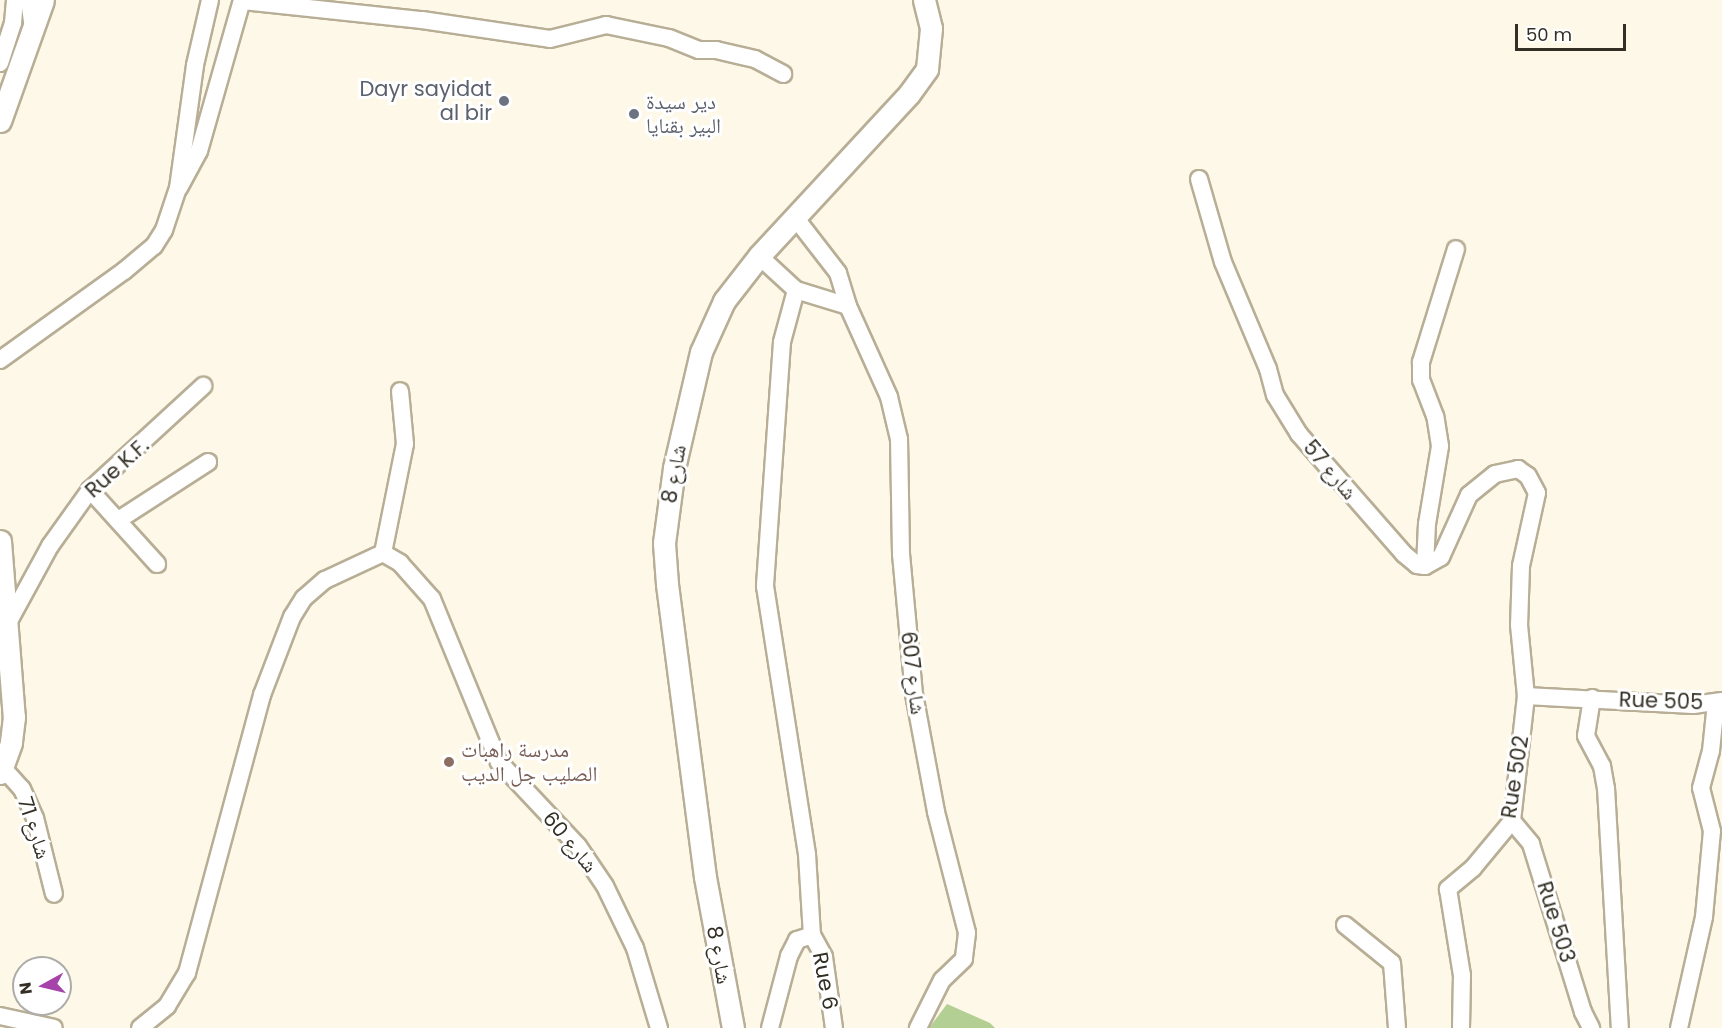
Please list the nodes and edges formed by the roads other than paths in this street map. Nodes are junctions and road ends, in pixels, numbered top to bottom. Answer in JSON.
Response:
{"nodes":[{"id":1,"x":15,"y":0,"type":"edge"},
{"id":2,"x":29,"y":0,"type":"edge"},
{"id":3,"x":43,"y":0,"type":"edge"},
{"id":4,"x":210,"y":0,"type":"edge"},
{"id":5,"x":924,"y":0,"type":"edge"},
{"id":6,"x":243,"y":1,"type":"edge"},
{"id":7,"x":33,"y":29,"type":"junction"},
{"id":8,"x":0,"y":63,"type":"edge"},
{"id":9,"x":783,"y":74,"type":"dead end"},
{"id":10,"x":0,"y":122,"type":"edge"},
{"id":11,"x":1199,"y":178,"type":"dead end"},
{"id":12,"x":178,"y":188,"type":"junction"},
{"id":13,"x":794,"y":216,"type":"junction"},
{"id":14,"x":1455,"y":249,"type":"dead end"},
{"id":15,"x":759,"y":255,"type":"junction"},
{"id":16,"x":796,"y":290,"type":"junction"},
{"id":17,"x":848,"y":306,"type":"junction"},
{"id":18,"x":0,"y":360,"type":"edge"},
{"id":19,"x":203,"y":386,"type":"dead end"},
{"id":20,"x":400,"y":391,"type":"dead end"},
{"id":21,"x":208,"y":462,"type":"dead end"},
{"id":22,"x":90,"y":490,"type":"junction"},
{"id":23,"x":120,"y":519,"type":"junction"},
{"id":24,"x":0,"y":541,"type":"edge"},
{"id":25,"x":383,"y":553,"type":"junction"},
{"id":26,"x":157,"y":564,"type":"dead end"},
{"id":27,"x":1425,"y":566,"type":"junction"},
{"id":28,"x":8,"y":623,"type":"junction"},
{"id":29,"x":4,"y":660,"type":"edge"},
{"id":30,"x":1526,"y":696,"type":"junction"},
{"id":31,"x":1592,"y":698,"type":"junction"},
{"id":32,"x":1719,"y":702,"type":"edge"},
{"id":33,"x":2,"y":770,"type":"edge"},
{"id":34,"x":1512,"y":821,"type":"junction"},
{"id":35,"x":1717,"y":832,"type":"edge"},
{"id":36,"x":54,"y":894,"type":"dead end"},
{"id":37,"x":1345,"y":925,"type":"dead end"},
{"id":38,"x":812,"y":935,"type":"junction"},
{"id":39,"x":0,"y":1016,"type":"edge"},
{"id":40,"x":54,"y":1028,"type":"edge"},
{"id":41,"x":140,"y":1028,"type":"edge"},
{"id":42,"x":659,"y":1028,"type":"edge"},
{"id":43,"x":733,"y":1028,"type":"edge"},
{"id":44,"x":770,"y":1028,"type":"edge"},
{"id":45,"x":834,"y":1028,"type":"edge"},
{"id":46,"x":918,"y":1028,"type":"edge"},
{"id":47,"x":1397,"y":1028,"type":"edge"},
{"id":48,"x":1461,"y":1028,"type":"edge"},
{"id":49,"x":1591,"y":1028,"type":"edge"},
{"id":50,"x":1620,"y":1028,"type":"edge"},
{"id":51,"x":1679,"y":1028,"type":"edge"}],
"edges":[{"from":1,"to":8,"type":"street"},
{"from":2,"to":7,"type":"street"},
{"from":3,"to":7,"type":"street"},
{"from":4,"to":12,"type":"street"},
{"from":5,"to":13,"type":"street","name":"شارع 8"},
{"from":6,"to":9,"type":"street"},
{"from":6,"to":12,"type":"street"},
{"from":7,"to":10,"type":"street"},
{"from":11,"to":27,"type":"street","name":"شارع 57"},
{"from":12,"to":18,"type":"street"},
{"from":13,"to":15,"type":"street","name":"شارع 8"},
{"from":13,"to":17,"type":"street","name":"شارع 607"},
{"from":14,"to":27,"type":"street"},
{"from":15,"to":16,"type":"street"},
{"from":15,"to":43,"type":"street","name":"شارع 8"},
{"from":16,"to":17,"type":"street"},
{"from":16,"to":38,"type":"street"},
{"from":17,"to":46,"type":"street","name":"شارع 607"},
{"from":19,"to":22,"type":"street","name":"Rue K.F."},
{"from":20,"to":25,"type":"street"},
{"from":21,"to":23,"type":"street"},
{"from":22,"to":23,"type":"street"},
{"from":22,"to":28,"type":"street","name":"Rue K.F."},
{"from":23,"to":26,"type":"street"},
{"from":24,"to":28,"type":"street"},
{"from":25,"to":41,"type":"street"},
{"from":25,"to":42,"type":"street","name":"شارع 60"},
{"from":27,"to":30,"type":"street","name":"Rue 502"},
{"from":28,"to":29,"type":"street"},
{"from":29,"to":33,"type":"street"},
{"from":30,"to":31,"type":"street","name":"Rue 505"},
{"from":30,"to":34,"type":"street","name":"Rue 502"},
{"from":31,"to":32,"type":"street","name":"Rue 505"},
{"from":31,"to":50,"type":"street"},
{"from":32,"to":35,"type":"street","name":"Rue 505"},
{"from":33,"to":36,"type":"street","name":"شارع 71"},
{"from":34,"to":48,"type":"street","name":"Rue 502"},
{"from":34,"to":49,"type":"street","name":"Rue 503"},
{"from":35,"to":51,"type":"street","name":"Rue 505"},
{"from":37,"to":47,"type":"street"},
{"from":38,"to":44,"type":"street","name":"Rue 6"},
{"from":38,"to":45,"type":"street","name":"Rue 6"},
{"from":39,"to":40,"type":"street"}]}
